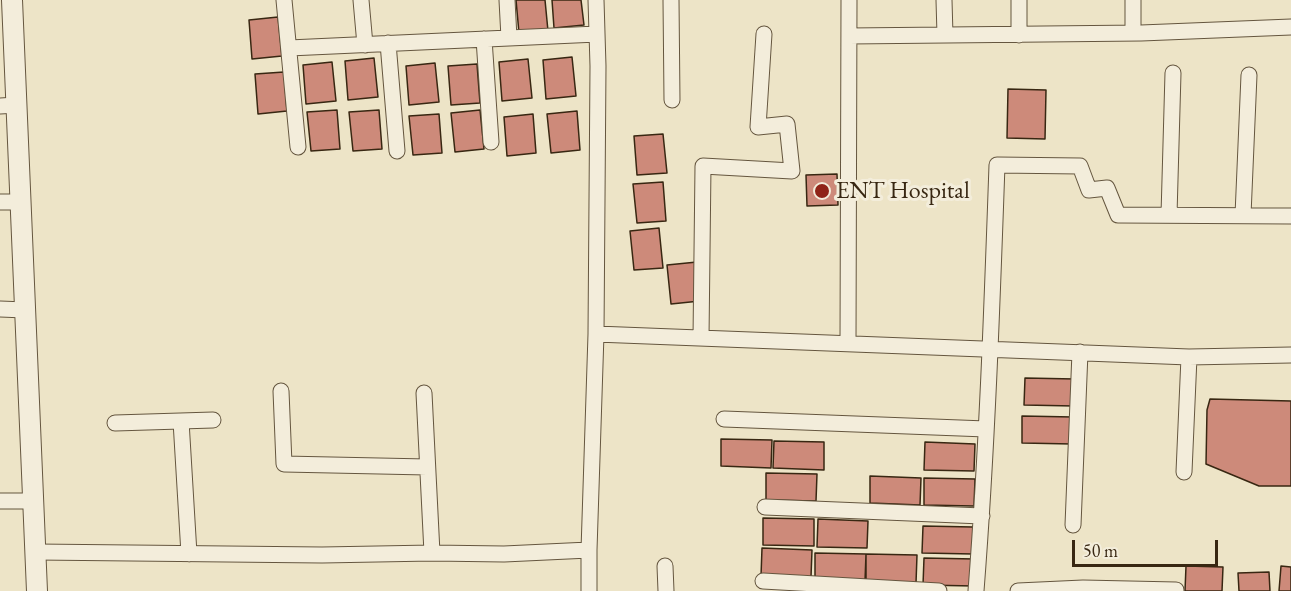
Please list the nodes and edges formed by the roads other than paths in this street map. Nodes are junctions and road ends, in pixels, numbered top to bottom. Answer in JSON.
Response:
{"nodes":[{"id":1,"x":12,"y":0,"type":"edge"},
{"id":2,"x":284,"y":0,"type":"edge"},
{"id":3,"x":361,"y":0,"type":"edge"},
{"id":4,"x":507,"y":0,"type":"edge"},
{"id":5,"x":596,"y":0,"type":"edge"},
{"id":6,"x":671,"y":0,"type":"edge"},
{"id":7,"x":849,"y":0,"type":"edge"},
{"id":8,"x":944,"y":0,"type":"edge"},
{"id":9,"x":1019,"y":0,"type":"edge"},
{"id":10,"x":1133,"y":0,"type":"edge"},
{"id":11,"x":1291,"y":27,"type":"edge"},
{"id":12,"x":1133,"y":33,"type":"junction"},
{"id":13,"x":597,"y":34,"type":"junction"},
{"id":14,"x":764,"y":34,"type":"dead end"},
{"id":15,"x":1019,"y":34,"type":"junction"},
{"id":16,"x":945,"y":35,"type":"junction"},
{"id":17,"x":849,"y":36,"type":"junction"},
{"id":18,"x":509,"y":38,"type":"junction"},
{"id":19,"x":484,"y":39,"type":"junction"},
{"id":20,"x":388,"y":44,"type":"junction"},
{"id":21,"x":365,"y":45,"type":"junction"},
{"id":22,"x":288,"y":48,"type":"junction"},
{"id":23,"x":1173,"y":73,"type":"dead end"},
{"id":24,"x":1249,"y":75,"type":"dead end"},
{"id":25,"x":672,"y":100,"type":"dead end"},
{"id":26,"x":8,"y":106,"type":"edge"},
{"id":27,"x":491,"y":142,"type":"dead end"},
{"id":28,"x":298,"y":147,"type":"dead end"},
{"id":29,"x":397,"y":151,"type":"dead end"},
{"id":30,"x":0,"y":202,"type":"edge"},
{"id":31,"x":21,"y":202,"type":"junction"},
{"id":32,"x":1169,"y":215,"type":"junction"},
{"id":33,"x":1243,"y":215,"type":"junction"},
{"id":34,"x":1291,"y":216,"type":"edge"},
{"id":35,"x":0,"y":309,"type":"edge"},
{"id":36,"x":25,"y":310,"type":"junction"},
{"id":37,"x":596,"y":334,"type":"junction"},
{"id":38,"x":701,"y":338,"type":"junction"},
{"id":39,"x":848,"y":344,"type":"junction"},
{"id":40,"x":991,"y":349,"type":"junction"},
{"id":41,"x":1080,"y":352,"type":"junction"},
{"id":42,"x":1291,"y":355,"type":"edge"},
{"id":43,"x":1189,"y":357,"type":"junction"},
{"id":44,"x":281,"y":391,"type":"dead end"},
{"id":45,"x":424,"y":393,"type":"dead end"},
{"id":46,"x":724,"y":419,"type":"dead end"},
{"id":47,"x":213,"y":420,"type":"dead end"},
{"id":48,"x":181,"y":421,"type":"junction"},
{"id":49,"x":115,"y":423,"type":"dead end"},
{"id":50,"x":986,"y":429,"type":"junction"},
{"id":51,"x":428,"y":467,"type":"junction"},
{"id":52,"x":1184,"y":472,"type":"dead end"},
{"id":53,"x":0,"y":501,"type":"edge"},
{"id":54,"x":33,"y":501,"type":"junction"},
{"id":55,"x":765,"y":507,"type":"dead end"},
{"id":56,"x":982,"y":516,"type":"junction"},
{"id":57,"x":1073,"y":525,"type":"dead end"},
{"id":58,"x":589,"y":550,"type":"junction"},
{"id":59,"x":36,"y":552,"type":"junction"},
{"id":60,"x":432,"y":553,"type":"junction"},
{"id":61,"x":189,"y":554,"type":"junction"},
{"id":62,"x":665,"y":566,"type":"dead end"},
{"id":63,"x":763,"y":581,"type":"dead end"},
{"id":64,"x":1083,"y":589,"type":"edge"},
{"id":65,"x":1176,"y":590,"type":"edge"},
{"id":66,"x":37,"y":591,"type":"edge"},
{"id":67,"x":589,"y":591,"type":"edge"},
{"id":68,"x":666,"y":591,"type":"edge"},
{"id":69,"x":939,"y":591,"type":"edge"},
{"id":70,"x":976,"y":591,"type":"edge"},
{"id":71,"x":1018,"y":591,"type":"edge"}],
"edges":[{"from":1,"to":26,"type":"street"},
{"from":2,"to":22,"type":"street"},
{"from":3,"to":21,"type":"street"},
{"from":4,"to":18,"type":"street"},
{"from":5,"to":13,"type":"street"},
{"from":6,"to":25,"type":"street"},
{"from":7,"to":17,"type":"street"},
{"from":8,"to":16,"type":"street"},
{"from":9,"to":15,"type":"street"},
{"from":10,"to":12,"type":"street"},
{"from":11,"to":12,"type":"street"},
{"from":12,"to":15,"type":"street"},
{"from":13,"to":18,"type":"street"},
{"from":13,"to":37,"type":"street"},
{"from":14,"to":38,"type":"street"},
{"from":15,"to":16,"type":"street"},
{"from":16,"to":17,"type":"street"},
{"from":17,"to":39,"type":"street"},
{"from":18,"to":19,"type":"street"},
{"from":19,"to":20,"type":"street"},
{"from":19,"to":27,"type":"street"},
{"from":20,"to":21,"type":"street"},
{"from":20,"to":29,"type":"street"},
{"from":21,"to":22,"type":"street"},
{"from":22,"to":28,"type":"street"},
{"from":23,"to":32,"type":"street"},
{"from":24,"to":33,"type":"street"},
{"from":26,"to":31,"type":"street"},
{"from":30,"to":31,"type":"street"},
{"from":31,"to":36,"type":"street"},
{"from":32,"to":33,"type":"street"},
{"from":32,"to":40,"type":"street"},
{"from":33,"to":34,"type":"street"},
{"from":35,"to":36,"type":"street"},
{"from":36,"to":54,"type":"street"},
{"from":37,"to":38,"type":"street"},
{"from":37,"to":58,"type":"street"},
{"from":38,"to":39,"type":"street"},
{"from":39,"to":40,"type":"street"},
{"from":40,"to":41,"type":"street"},
{"from":40,"to":50,"type":"street"},
{"from":41,"to":43,"type":"street"},
{"from":41,"to":57,"type":"street"},
{"from":42,"to":43,"type":"street"},
{"from":43,"to":52,"type":"street"},
{"from":44,"to":51,"type":"street"},
{"from":45,"to":51,"type":"street"},
{"from":46,"to":50,"type":"street"},
{"from":47,"to":48,"type":"street"},
{"from":48,"to":49,"type":"street"},
{"from":48,"to":61,"type":"street"},
{"from":50,"to":56,"type":"street"},
{"from":51,"to":60,"type":"street"},
{"from":53,"to":54,"type":"street"},
{"from":54,"to":59,"type":"street"},
{"from":55,"to":56,"type":"street"},
{"from":56,"to":70,"type":"street"},
{"from":58,"to":60,"type":"street"},
{"from":58,"to":67,"type":"street"},
{"from":59,"to":61,"type":"street"},
{"from":59,"to":66,"type":"street"},
{"from":60,"to":61,"type":"street"},
{"from":62,"to":68,"type":"street"},
{"from":63,"to":69,"type":"street"},
{"from":64,"to":65,"type":"street"},
{"from":64,"to":71,"type":"street"}]}
